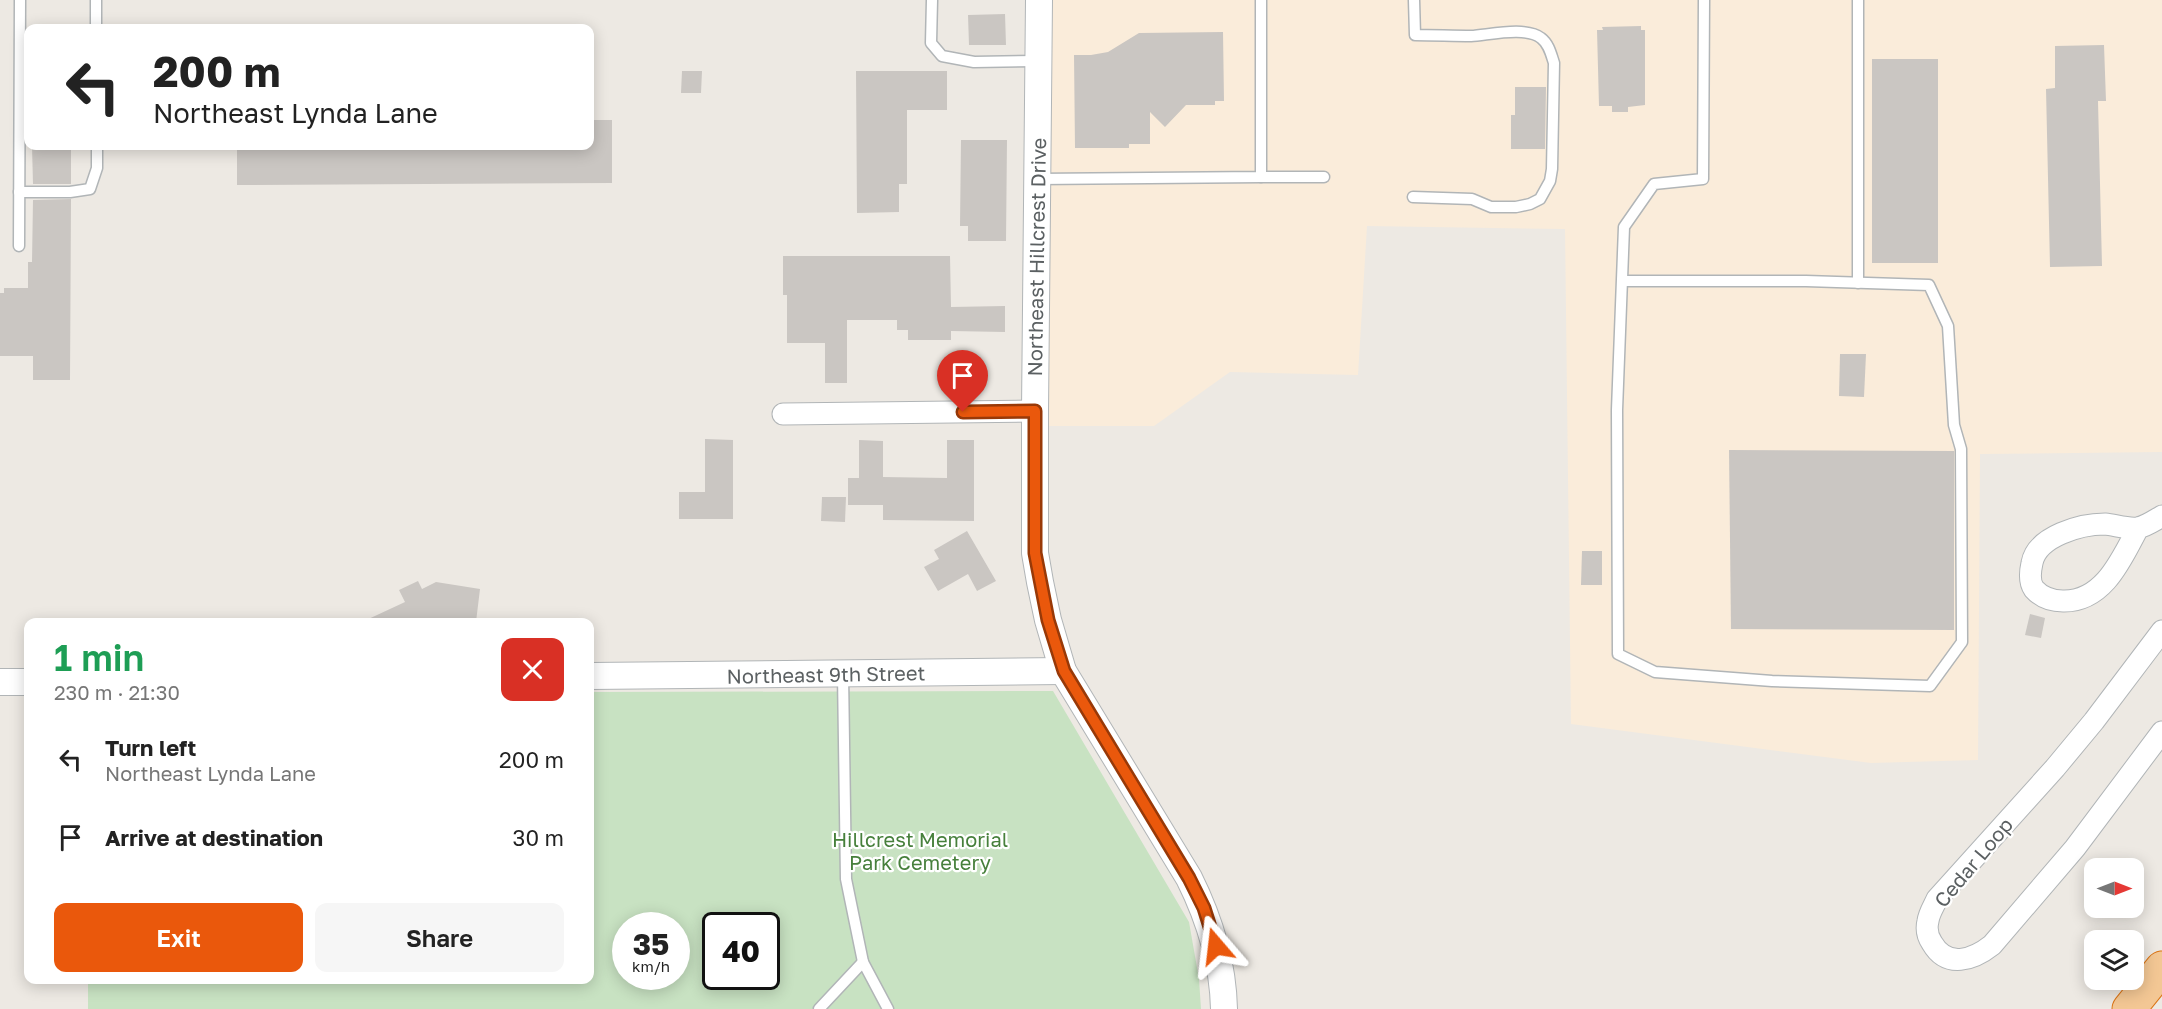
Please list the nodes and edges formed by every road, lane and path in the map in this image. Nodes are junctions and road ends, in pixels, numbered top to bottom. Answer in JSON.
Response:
{"nodes":[{"id":1,"x":20,"y":0,"type":"edge"},
{"id":2,"x":96,"y":0,"type":"edge"},
{"id":3,"x":932,"y":0,"type":"edge"},
{"id":4,"x":1039,"y":0,"type":"edge"},
{"id":5,"x":1261,"y":0,"type":"edge"},
{"id":6,"x":1414,"y":0,"type":"edge"},
{"id":7,"x":1704,"y":0,"type":"edge"},
{"id":8,"x":1858,"y":0,"type":"edge"},
{"id":9,"x":96,"y":24,"type":"edge"},
{"id":10,"x":1038,"y":61,"type":"junction"},
{"id":11,"x":97,"y":150,"type":"edge"},
{"id":12,"x":1261,"y":177,"type":"junction"},
{"id":13,"x":1324,"y":177,"type":"dead end"},
{"id":14,"x":1037,"y":179,"type":"junction"},
{"id":15,"x":20,"y":192,"type":"junction"},
{"id":16,"x":1413,"y":196,"type":"dead end"},
{"id":17,"x":20,"y":246,"type":"dead end"},
{"id":18,"x":1622,"y":281,"type":"junction"},
{"id":19,"x":1858,"y":283,"type":"junction"},
{"id":20,"x":1035,"y":411,"type":"junction"},
{"id":21,"x":783,"y":414,"type":"dead end"},
{"id":22,"x":2162,"y":516,"type":"edge"},
{"id":23,"x":2138,"y":528,"type":"junction"},
{"id":24,"x":2162,"y":630,"type":"edge"},
{"id":25,"x":1064,"y":671,"type":"junction"},
{"id":26,"x":843,"y":674,"type":"junction"},
{"id":27,"x":594,"y":676,"type":"edge"},
{"id":28,"x":0,"y":682,"type":"edge"},
{"id":29,"x":24,"y":682,"type":"edge"},
{"id":30,"x":2162,"y":732,"type":"edge"},
{"id":31,"x":863,"y":962,"type":"junction"},
{"id":32,"x":2162,"y":968,"type":"edge"},
{"id":33,"x":819,"y":1009,"type":"edge"},
{"id":34,"x":888,"y":1009,"type":"edge"},
{"id":35,"x":1224,"y":1009,"type":"edge"},
{"id":36,"x":2129,"y":1009,"type":"edge"}],
"edges":[{"from":1,"to":15,"type":"lane"},
{"from":2,"to":9,"type":"lane"},
{"from":3,"to":10,"type":"lane"},
{"from":4,"to":10,"type":"street","name":"Northeast Hillcrest Drive"},
{"from":5,"to":12,"type":"lane"},
{"from":6,"to":16,"type":"lane"},
{"from":7,"to":18,"type":"lane"},
{"from":8,"to":19,"type":"lane"},
{"from":10,"to":14,"type":"street","name":"Northeast Hillcrest Drive"},
{"from":11,"to":15,"type":"lane"},
{"from":12,"to":13,"type":"lane"},
{"from":12,"to":14,"type":"lane"},
{"from":14,"to":20,"type":"street","name":"Northeast Hillcrest Drive"},
{"from":15,"to":17,"type":"lane"},
{"from":18,"to":19,"type":"lane"},
{"from":18,"to":19,"type":"lane"},
{"from":20,"to":21,"type":"street"},
{"from":20,"to":25,"type":"street","name":"Northeast Hillcrest Drive"},
{"from":22,"to":23,"type":"street"},
{"from":23,"to":23,"type":"street"},
{"from":24,"to":30,"type":"street","name":"Cedar Loop"},
{"from":25,"to":26,"type":"street","name":"Northeast 9th Street"},
{"from":25,"to":35,"type":"street","name":"Northeast Hillcrest Drive"},
{"from":26,"to":27,"type":"street","name":"Northeast 9th Street"},
{"from":26,"to":31,"type":"lane"},
{"from":28,"to":29,"type":"street"},
{"from":31,"to":33,"type":"lane"},
{"from":31,"to":34,"type":"lane"},
{"from":32,"to":36,"type":"highway"}]}
